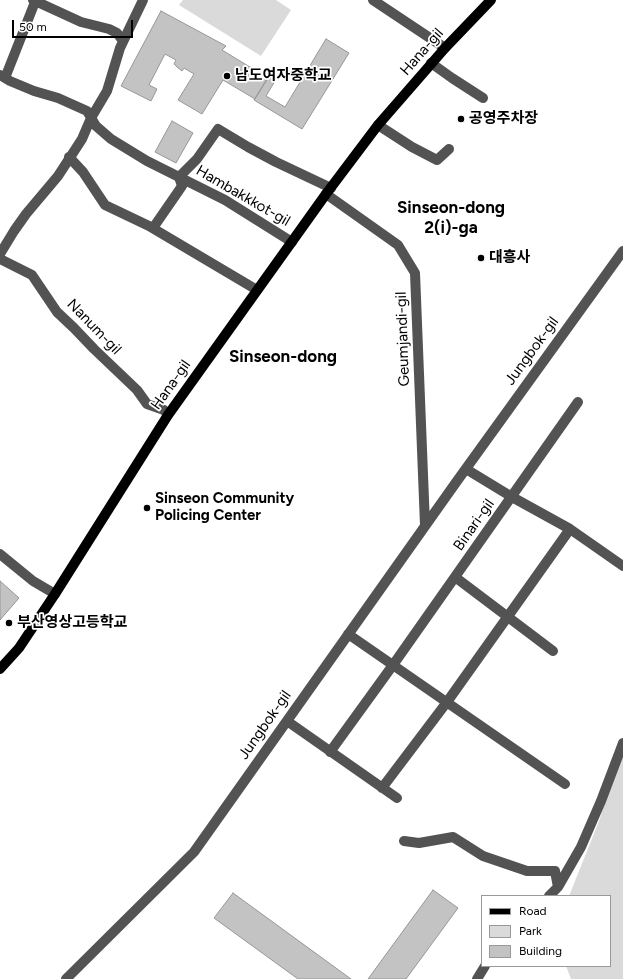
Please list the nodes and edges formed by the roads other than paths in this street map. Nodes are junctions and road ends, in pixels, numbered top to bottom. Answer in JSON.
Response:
{"nodes":[{"id":1,"x":143,"y":0,"type":"edge"},
{"id":2,"x":372,"y":0,"type":"edge"},
{"id":3,"x":491,"y":0,"type":"edge"},
{"id":4,"x":34,"y":1,"type":"edge"},
{"id":5,"x":123,"y":41,"type":"junction"},
{"id":6,"x":445,"y":48,"type":"junction"},
{"id":7,"x":431,"y":64,"type":"junction"},
{"id":8,"x":2,"y":77,"type":"edge"},
{"id":9,"x":483,"y":98,"type":"dead end"},
{"id":10,"x":92,"y":118,"type":"junction"},
{"id":11,"x":378,"y":125,"type":"junction"},
{"id":12,"x":449,"y":149,"type":"dead end"},
{"id":13,"x":69,"y":158,"type":"junction"},
{"id":14,"x":179,"y":177,"type":"junction"},
{"id":15,"x":329,"y":191,"type":"junction"},
{"id":16,"x":153,"y":228,"type":"junction"},
{"id":17,"x":292,"y":242,"type":"junction"},
{"id":18,"x":623,"y":251,"type":"edge"},
{"id":19,"x":0,"y":254,"type":"edge"},
{"id":20,"x":0,"y":259,"type":"edge"},
{"id":21,"x":257,"y":290,"type":"junction"},
{"id":22,"x":578,"y":402,"type":"dead end"},
{"id":23,"x":168,"y":414,"type":"junction"},
{"id":24,"x":466,"y":469,"type":"junction"},
{"id":25,"x":512,"y":497,"type":"junction"},
{"id":26,"x":425,"y":525,"type":"junction"},
{"id":27,"x":570,"y":529,"type":"junction"},
{"id":28,"x":0,"y":554,"type":"edge"},
{"id":29,"x":623,"y":566,"type":"edge"},
{"id":30,"x":455,"y":577,"type":"junction"},
{"id":31,"x":55,"y":594,"type":"junction"},
{"id":32,"x":508,"y":616,"type":"junction"},
{"id":33,"x":348,"y":634,"type":"junction"},
{"id":34,"x":554,"y":651,"type":"dead end"},
{"id":35,"x":393,"y":665,"type":"junction"},
{"id":36,"x":0,"y":669,"type":"edge"},
{"id":37,"x":447,"y":702,"type":"junction"},
{"id":38,"x":287,"y":721,"type":"junction"},
{"id":39,"x":623,"y":743,"type":"edge"},
{"id":40,"x":330,"y":752,"type":"junction"},
{"id":41,"x":565,"y":784,"type":"dead end"},
{"id":42,"x":382,"y":788,"type":"junction"},
{"id":43,"x":397,"y":798,"type":"dead end"},
{"id":44,"x":404,"y":841,"type":"dead end"},
{"id":45,"x":558,"y":887,"type":"junction"},
{"id":46,"x":550,"y":895,"type":"edge"},
{"id":47,"x":484,"y":967,"type":"edge"},
{"id":48,"x":66,"y":979,"type":"edge"},
{"id":49,"x":477,"y":979,"type":"edge"}],
"edges":[{"from":1,"to":5,"type":"street"},
{"from":2,"to":6,"type":"street"},
{"from":3,"to":6,"type":"main road","name":"Hana-gil"},
{"from":4,"to":5,"type":"street"},
{"from":4,"to":8,"type":"street","name":"Hambakkkot-gil"},
{"from":5,"to":10,"type":"street"},
{"from":6,"to":7,"type":"main road","name":"Hana-gil"},
{"from":7,"to":9,"type":"street"},
{"from":7,"to":11,"type":"main road","name":"Hana-gil"},
{"from":8,"to":10,"type":"street","name":"Hambakkkot-gil"},
{"from":10,"to":13,"type":"street"},
{"from":10,"to":14,"type":"street","name":"Hambakkkot-gil"},
{"from":11,"to":12,"type":"street"},
{"from":11,"to":15,"type":"main road","name":"Hana-gil"},
{"from":13,"to":16,"type":"street"},
{"from":13,"to":19,"type":"street"},
{"from":14,"to":15,"type":"street","name":"Geumjandi-gil"},
{"from":14,"to":16,"type":"street","name":"Hambakkkot-gil"},
{"from":14,"to":17,"type":"street","name":"Hambakkkot-gil"},
{"from":15,"to":17,"type":"main road","name":"Hana-gil"},
{"from":15,"to":26,"type":"street","name":"Geumjandi-gil"},
{"from":16,"to":21,"type":"street"},
{"from":17,"to":21,"type":"main road","name":"Hana-gil"},
{"from":18,"to":24,"type":"street","name":"Jungbok-gil"},
{"from":20,"to":23,"type":"street","name":"Nanum-gil"},
{"from":21,"to":23,"type":"main road","name":"Hana-gil"},
{"from":22,"to":25,"type":"street","name":"Binari-gil"},
{"from":23,"to":31,"type":"main road","name":"Hana-gil"},
{"from":24,"to":25,"type":"street"},
{"from":24,"to":26,"type":"street","name":"Jungbok-gil"},
{"from":25,"to":27,"type":"street"},
{"from":25,"to":30,"type":"street","name":"Binari-gil"},
{"from":26,"to":33,"type":"street","name":"Jungbok-gil"},
{"from":27,"to":29,"type":"street"},
{"from":27,"to":32,"type":"street"},
{"from":28,"to":31,"type":"street"},
{"from":30,"to":32,"type":"street"},
{"from":30,"to":35,"type":"street","name":"Binari-gil"},
{"from":31,"to":36,"type":"main road","name":"Hana-gil"},
{"from":32,"to":34,"type":"street"},
{"from":32,"to":37,"type":"street"},
{"from":33,"to":35,"type":"street"},
{"from":33,"to":38,"type":"street","name":"Jungbok-gil"},
{"from":35,"to":37,"type":"street"},
{"from":35,"to":40,"type":"street","name":"Binari-gil"},
{"from":37,"to":41,"type":"street"},
{"from":37,"to":42,"type":"street"},
{"from":38,"to":40,"type":"street"},
{"from":38,"to":48,"type":"street","name":"Jungbok-gil"},
{"from":39,"to":45,"type":"street"},
{"from":40,"to":42,"type":"street"},
{"from":42,"to":43,"type":"street"},
{"from":44,"to":45,"type":"street"},
{"from":45,"to":46,"type":"street"},
{"from":47,"to":49,"type":"street"}]}
